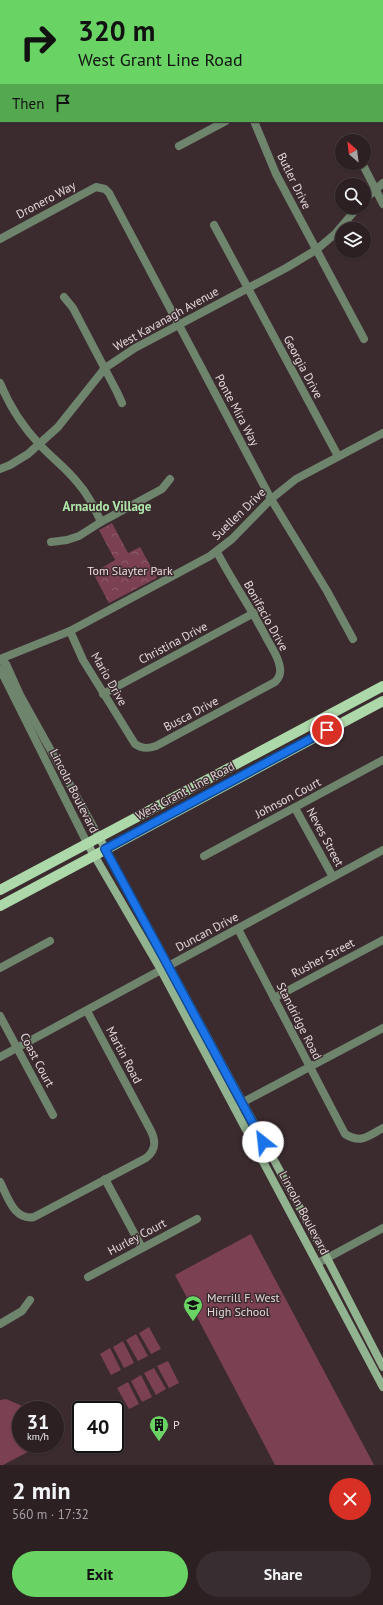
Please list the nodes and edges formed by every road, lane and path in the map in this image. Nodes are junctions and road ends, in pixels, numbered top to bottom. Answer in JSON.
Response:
{"nodes":[{"id":1,"x":224,"y":122,"type":"edge"},
{"id":2,"x":254,"y":122,"type":"edge"},
{"id":3,"x":179,"y":146,"type":"dead end"},
{"id":4,"x":366,"y":170,"type":"edge"},
{"id":5,"x":383,"y":183,"type":"edge"},
{"id":6,"x":105,"y":189,"type":"joint"},
{"id":7,"x":375,"y":189,"type":"junction"},
{"id":8,"x":371,"y":193,"type":"edge"},
{"id":9,"x":383,"y":204,"type":"edge"},
{"id":10,"x":352,"y":214,"type":"edge"},
{"id":11,"x":214,"y":225,"type":"dead end"},
{"id":12,"x":0,"y":239,"type":"edge"},
{"id":13,"x":316,"y":250,"type":"junction"},
{"id":14,"x":248,"y":288,"type":"junction"},
{"id":15,"x":64,"y":297,"type":"dead end"},
{"id":16,"x":178,"y":325,"type":"junction"},
{"id":17,"x":364,"y":339,"type":"dead end"},
{"id":18,"x":105,"y":368,"type":"junction"},
{"id":19,"x":0,"y":383,"type":"edge"},
{"id":20,"x":122,"y":403,"type":"dead end"},
{"id":21,"x":383,"y":433,"type":"edge"},
{"id":22,"x":39,"y":444,"type":"junction"},
{"id":23,"x":338,"y":456,"type":"junction"},
{"id":24,"x":0,"y":468,"type":"edge"},
{"id":25,"x":170,"y":480,"type":"dead end"},
{"id":26,"x":271,"y":498,"type":"junction"},
{"id":27,"x":101,"y":522,"type":"junction"},
{"id":28,"x":51,"y":542,"type":"dead end"},
{"id":29,"x":217,"y":552,"type":"junction"},
{"id":30,"x":254,"y":613,"type":"junction"},
{"id":31,"x":70,"y":631,"type":"junction"},
{"id":32,"x":353,"y":639,"type":"dead end"},
{"id":33,"x":0,"y":659,"type":"edge"},
{"id":34,"x":0,"y":669,"type":"edge"},
{"id":35,"x":383,"y":686,"type":"edge"},
{"id":36,"x":264,"y":688,"type":"joint"},
{"id":37,"x":103,"y":694,"type":"junction"},
{"id":38,"x":383,"y":700,"type":"edge"},
{"id":39,"x":130,"y":737,"type":"joint"},
{"id":40,"x":383,"y":760,"type":"edge"},
{"id":41,"x":295,"y":808,"type":"junction"},
{"id":42,"x":99,"y":837,"type":"junction"},
{"id":43,"x":87,"y":843,"type":"junction"},
{"id":44,"x":105,"y":849,"type":"junction"},
{"id":45,"x":383,"y":850,"type":"edge"},
{"id":46,"x":94,"y":855,"type":"junction"},
{"id":47,"x":204,"y":856,"type":"dead end"},
{"id":48,"x":333,"y":878,"type":"junction"},
{"id":49,"x":0,"y":890,"type":"edge"},
{"id":50,"x":0,"y":906,"type":"edge"},
{"id":51,"x":238,"y":929,"type":"junction"},
{"id":52,"x":383,"y":940,"type":"edge"},
{"id":53,"x":50,"y":941,"type":"dead end"},
{"id":54,"x":169,"y":966,"type":"junction"},
{"id":55,"x":0,"y":968,"type":"edge"},
{"id":56,"x":161,"y":970,"type":"junction"},
{"id":57,"x":274,"y":998,"type":"junction"},
{"id":58,"x":87,"y":1011,"type":"junction"},
{"id":59,"x":0,"y":1016,"type":"edge"},
{"id":60,"x":383,"y":1028,"type":"edge"},
{"id":61,"x":17,"y":1048,"type":"junction"},
{"id":62,"x":0,"y":1057,"type":"edge"},
{"id":63,"x":309,"y":1067,"type":"junction"},
{"id":64,"x":242,"y":1103,"type":"junction"},
{"id":65,"x":234,"y":1107,"type":"junction"},
{"id":66,"x":53,"y":1115,"type":"dead end"},
{"id":67,"x":383,"y":1128,"type":"edge"},
{"id":68,"x":105,"y":1179,"type":"junction"},
{"id":69,"x":2,"y":1186,"type":"edge"},
{"id":70,"x":197,"y":1219,"type":"dead end"},
{"id":71,"x":383,"y":1228,"type":"edge"},
{"id":72,"x":142,"y":1248,"type":"junction"},
{"id":73,"x":326,"y":1258,"type":"junction"},
{"id":74,"x":318,"y":1263,"type":"junction"},
{"id":75,"x":88,"y":1277,"type":"dead end"},
{"id":76,"x":30,"y":1300,"type":"dead end"},
{"id":77,"x":0,"y":1324,"type":"edge"},
{"id":78,"x":383,"y":1367,"type":"edge"},
{"id":79,"x":383,"y":1387,"type":"edge"}],
"edges":[{"from":1,"to":3,"type":"street"},
{"from":2,"to":13,"type":"street","name":"Butler Drive"},
{"from":4,"to":7,"type":"street"},
{"from":5,"to":7,"type":"street"},
{"from":6,"to":12,"type":"street","name":"Dronero Way"},
{"from":6,"to":16,"type":"street","name":"Ponte Mira Way"},
{"from":7,"to":8,"type":"street"},
{"from":7,"to":9,"type":"street"},
{"from":10,"to":13,"type":"street","name":"West Kavanagh Avenue"},
{"from":11,"to":14,"type":"street","name":"Georgia Drive"},
{"from":13,"to":14,"type":"street","name":"West Kavanagh Avenue"},
{"from":13,"to":17,"type":"street","name":"Butler Drive"},
{"from":14,"to":16,"type":"street","name":"West Kavanagh Avenue"},
{"from":14,"to":23,"type":"street","name":"Georgia Drive"},
{"from":15,"to":18,"type":"street"},
{"from":16,"to":18,"type":"street","name":"West Kavanagh Avenue"},
{"from":16,"to":26,"type":"street","name":"Ponte Mira Way"},
{"from":18,"to":20,"type":"street"},
{"from":18,"to":22,"type":"street","name":"West Kavanagh Avenue"},
{"from":19,"to":22,"type":"street"},
{"from":21,"to":23,"type":"street","name":"Suellen Drive"},
{"from":22,"to":24,"type":"street","name":"West Kavanagh Avenue"},
{"from":22,"to":27,"type":"street"},
{"from":23,"to":26,"type":"street","name":"Suellen Drive"},
{"from":25,"to":27,"type":"street"},
{"from":26,"to":29,"type":"street","name":"Suellen Drive"},
{"from":26,"to":32,"type":"street","name":"Ponte Mira Way"},
{"from":27,"to":28,"type":"street"},
{"from":29,"to":30,"type":"street","name":"Bonifacio Drive"},
{"from":29,"to":31,"type":"street","name":"Suellen Drive"},
{"from":30,"to":36,"type":"street","name":"Bonifacio Drive"},
{"from":30,"to":37,"type":"street","name":"Christina Drive"},
{"from":31,"to":33,"type":"street","name":"Suellen Drive"},
{"from":31,"to":37,"type":"street","name":"Mario Drive"},
{"from":33,"to":42,"type":"street","name":"Lincoln Boulevard"},
{"from":34,"to":43,"type":"street","name":"Lincoln Boulevard"},
{"from":35,"to":42,"type":"main road","name":"West Grant Line Road"},
{"from":36,"to":39,"type":"street","name":"Busca Drive"},
{"from":37,"to":39,"type":"street","name":"Mario Drive"},
{"from":38,"to":44,"type":"main road","name":"West Grant Line Road"},
{"from":40,"to":41,"type":"street","name":"Johnson Court"},
{"from":41,"to":47,"type":"street","name":"Johnson Court"},
{"from":41,"to":48,"type":"street","name":"Neves Street"},
{"from":42,"to":43,"type":"main road","name":"West Grant Line Road"},
{"from":42,"to":44,"type":"street","name":"Lincoln Boulevard"},
{"from":43,"to":46,"type":"street","name":"Lincoln Boulevard"},
{"from":43,"to":49,"type":"main road","name":"West Grant Line Road"},
{"from":44,"to":46,"type":"main road","name":"West Grant Line Road"},
{"from":44,"to":54,"type":"street","name":"Lincoln Boulevard"},
{"from":45,"to":48,"type":"street","name":"Duncan Drive"},
{"from":46,"to":50,"type":"main road","name":"West Grant Line Road"},
{"from":46,"to":56,"type":"street","name":"Lincoln Boulevard"},
{"from":48,"to":51,"type":"street","name":"Duncan Drive"},
{"from":51,"to":54,"type":"street","name":"Duncan Drive"},
{"from":51,"to":57,"type":"street","name":"Standridge Road"},
{"from":52,"to":57,"type":"street","name":"Rusher Street"},
{"from":53,"to":55,"type":"street"},
{"from":54,"to":56,"type":"street","name":"Duncan Drive"},
{"from":54,"to":64,"type":"street","name":"Lincoln Boulevard"},
{"from":56,"to":58,"type":"street","name":"Duncan Drive"},
{"from":56,"to":65,"type":"street","name":"Lincoln Boulevard"},
{"from":57,"to":63,"type":"street","name":"Standridge Road"},
{"from":58,"to":61,"type":"street","name":"Duncan Drive"},
{"from":58,"to":68,"type":"street","name":"Martin Road"},
{"from":59,"to":61,"type":"street","name":"Coast Court"},
{"from":60,"to":63,"type":"street"},
{"from":61,"to":62,"type":"street","name":"Duncan Drive"},
{"from":61,"to":66,"type":"street","name":"Coast Court"},
{"from":63,"to":64,"type":"street"},
{"from":63,"to":67,"type":"street","name":"Standridge Road"},
{"from":64,"to":65,"type":"street"},
{"from":64,"to":73,"type":"street","name":"Lincoln Boulevard"},
{"from":65,"to":74,"type":"street","name":"Lincoln Boulevard"},
{"from":68,"to":69,"type":"street"},
{"from":68,"to":72,"type":"street"},
{"from":70,"to":72,"type":"street","name":"Hurley Court"},
{"from":71,"to":73,"type":"street"},
{"from":72,"to":75,"type":"street","name":"Hurley Court"},
{"from":73,"to":74,"type":"street"},
{"from":73,"to":78,"type":"street","name":"Lincoln Boulevard"},
{"from":74,"to":79,"type":"street","name":"Lincoln Boulevard"},
{"from":76,"to":77,"type":"street"}]}
